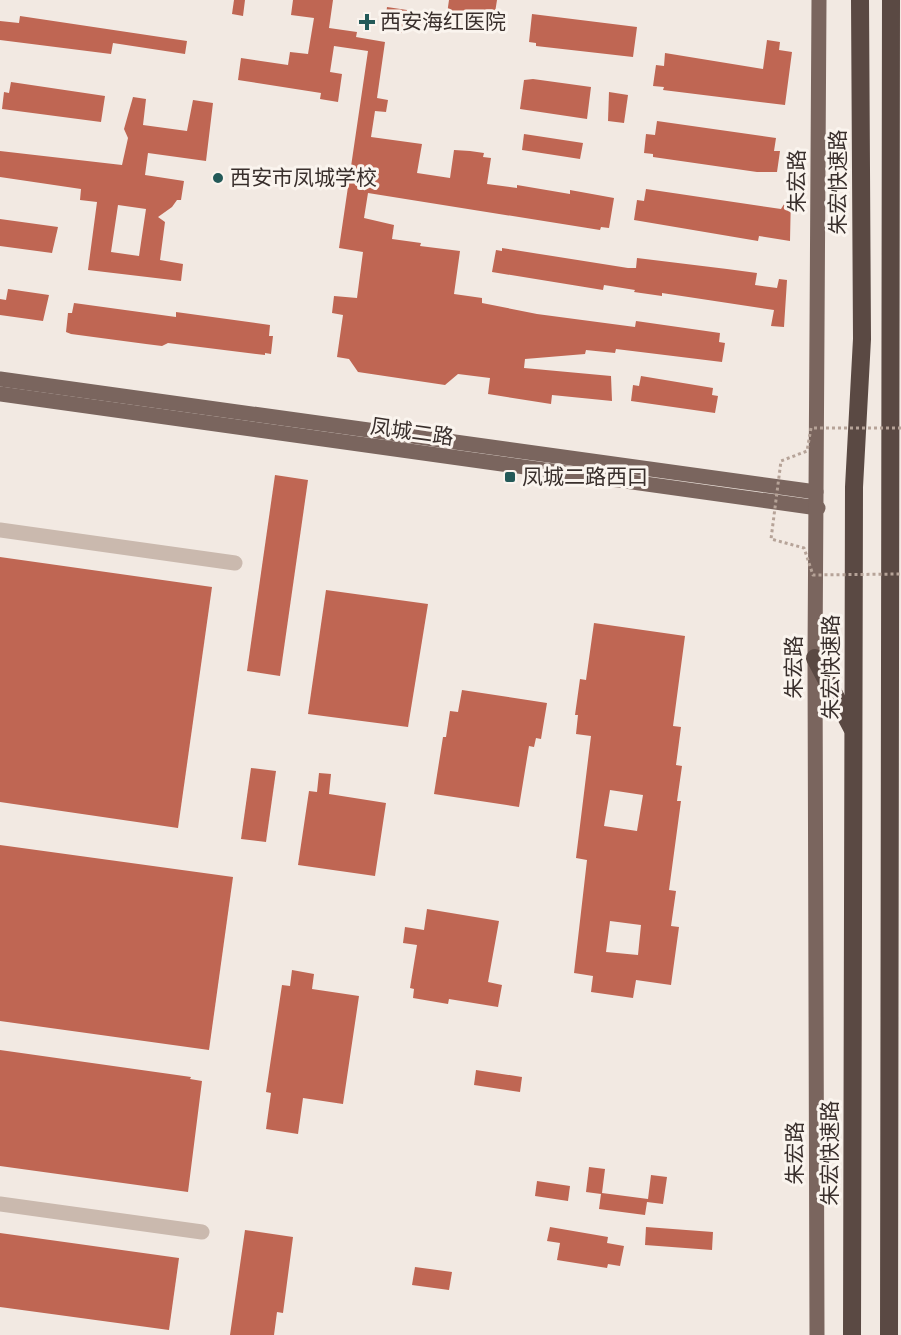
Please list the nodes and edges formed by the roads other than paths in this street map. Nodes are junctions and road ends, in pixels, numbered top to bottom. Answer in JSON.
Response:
{"nodes":[{"id":1,"x":819,"y":0,"type":"edge"},
{"id":2,"x":860,"y":0,"type":"edge"},
{"id":3,"x":891,"y":0,"type":"edge"},
{"id":4,"x":0,"y":379,"type":"edge"},
{"id":5,"x":0,"y":394,"type":"edge"},
{"id":6,"x":816,"y":492,"type":"junction"},
{"id":7,"x":818,"y":508,"type":"junction"},
{"id":8,"x":901,"y":510,"type":"edge"},
{"id":9,"x":0,"y":530,"type":"edge"},
{"id":10,"x":892,"y":536,"type":"junction"},
{"id":11,"x":235,"y":563,"type":"dead end"},
{"id":12,"x":815,"y":658,"type":"junction"},
{"id":13,"x":853,"y":730,"type":"junction"},
{"id":14,"x":0,"y":1204,"type":"edge"},
{"id":15,"x":202,"y":1232,"type":"dead end"},
{"id":16,"x":817,"y":1335,"type":"edge"},
{"id":17,"x":852,"y":1335,"type":"edge"},
{"id":18,"x":888,"y":1335,"type":"edge"}],
"edges":[{"from":1,"to":6,"type":"main road","name":"朱宏路"},
{"from":2,"to":13,"type":"highway","name":"朱宏快速路"},
{"from":3,"to":10,"type":"highway"},
{"from":4,"to":6,"type":"main road","name":"凤城二路"},
{"from":5,"to":7,"type":"main road","name":"凤城二路"},
{"from":6,"to":7,"type":"main road","name":"朱宏路"},
{"from":7,"to":12,"type":"main road","name":"朱宏路"},
{"from":8,"to":10,"type":"highway"},
{"from":9,"to":11,"type":"lane"},
{"from":10,"to":18,"type":"highway"},
{"from":12,"to":13,"type":"highway"},
{"from":12,"to":16,"type":"main road","name":"朱宏路"},
{"from":13,"to":17,"type":"highway","name":"朱宏快速路"},
{"from":14,"to":15,"type":"lane"}]}
